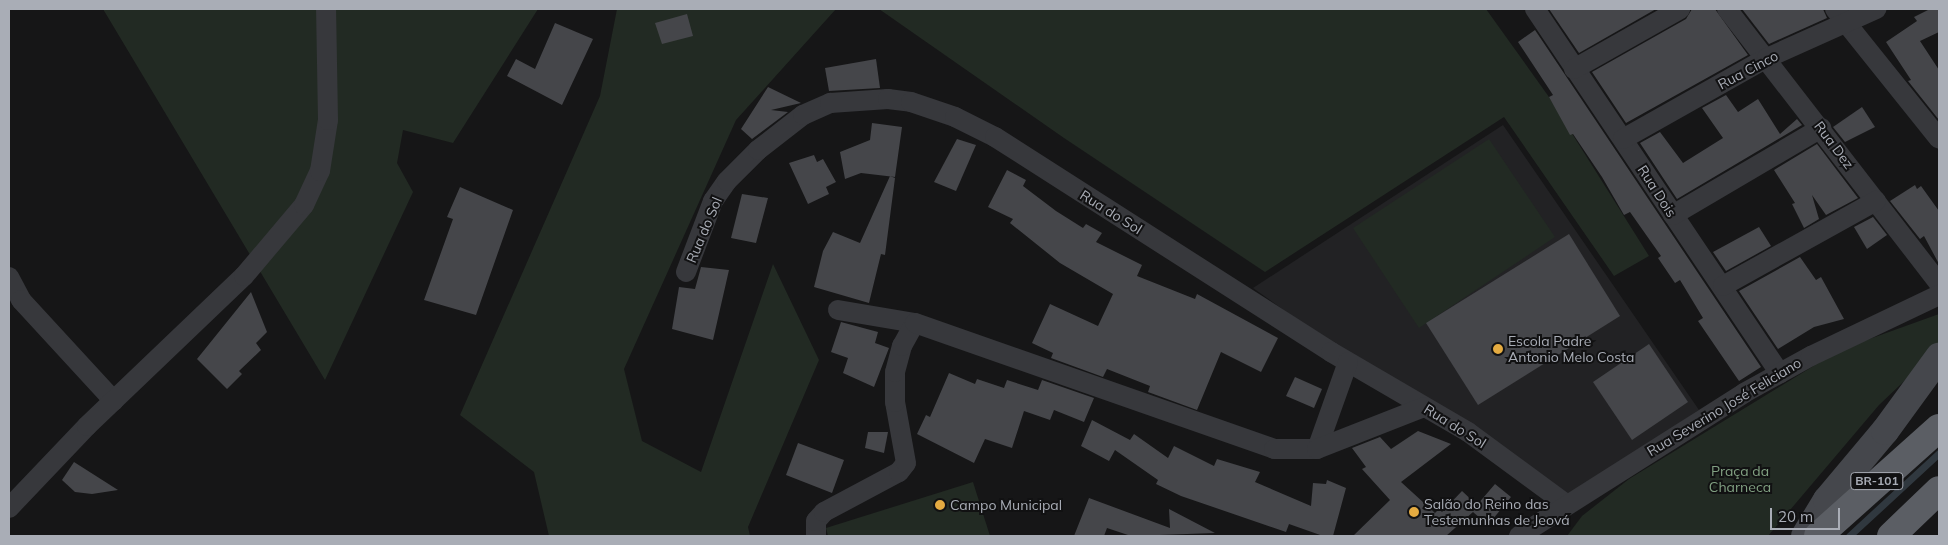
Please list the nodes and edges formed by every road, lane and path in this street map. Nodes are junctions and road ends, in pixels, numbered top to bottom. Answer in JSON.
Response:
{"nodes":[{"id":1,"x":326,"y":9,"type":"edge"},
{"id":2,"x":1535,"y":9,"type":"edge"},
{"id":3,"x":1680,"y":9,"type":"edge"},
{"id":4,"x":1727,"y":9,"type":"edge"},
{"id":5,"x":1876,"y":9,"type":"edge"},
{"id":6,"x":1841,"y":16,"type":"edge"},
{"id":7,"x":1768,"y":58,"type":"junction"},
{"id":8,"x":1574,"y":70,"type":"junction"},
{"id":9,"x":1821,"y":128,"type":"junction"},
{"id":10,"x":1623,"y":138,"type":"junction"},
{"id":11,"x":1939,"y":139,"type":"edge"},
{"id":12,"x":1876,"y":201,"type":"junction"},
{"id":13,"x":1673,"y":215,"type":"junction"},
{"id":14,"x":686,"y":272,"type":"dead end"},
{"id":15,"x":9,"y":277,"type":"edge"},
{"id":16,"x":1939,"y":283,"type":"edge"},
{"id":17,"x":1723,"y":286,"type":"junction"},
{"id":18,"x":1939,"y":295,"type":"edge"},
{"id":19,"x":838,"y":310,"type":"dead end"},
{"id":20,"x":915,"y":323,"type":"junction"},
{"id":21,"x":1939,"y":357,"type":"edge"},
{"id":22,"x":1348,"y":362,"type":"junction"},
{"id":23,"x":1780,"y":373,"type":"junction"},
{"id":24,"x":114,"y":401,"type":"junction"},
{"id":25,"x":1424,"y":407,"type":"junction"},
{"id":26,"x":1939,"y":428,"type":"edge"},
{"id":27,"x":1317,"y":449,"type":"junction"},
{"id":28,"x":15,"y":489,"type":"edge"},
{"id":29,"x":1939,"y":490,"type":"edge"},
{"id":30,"x":1566,"y":504,"type":"junction"},
{"id":31,"x":9,"y":508,"type":"edge"},
{"id":32,"x":1538,"y":530,"type":"edge"},
{"id":33,"x":816,"y":536,"type":"edge"},
{"id":34,"x":1519,"y":536,"type":"edge"},
{"id":35,"x":1805,"y":536,"type":"edge"},
{"id":36,"x":1818,"y":536,"type":"edge"},
{"id":37,"x":1891,"y":536,"type":"edge"}],
"edges":[{"from":1,"to":24,"type":"street"},
{"from":2,"to":8,"type":"street","name":"Rua Dois"},
{"from":3,"to":8,"type":"street"},
{"from":4,"to":7,"type":"street","name":"Rua Dez"},
{"from":5,"to":6,"type":"street","name":"Rua Cinco"},
{"from":6,"to":7,"type":"street","name":"Rua Cinco"},
{"from":6,"to":11,"type":"street"},
{"from":7,"to":9,"type":"street","name":"Rua Dez"},
{"from":7,"to":10,"type":"street","name":"Rua Cinco"},
{"from":8,"to":10,"type":"street","name":"Rua Dois"},
{"from":9,"to":12,"type":"street","name":"Rua Dez"},
{"from":9,"to":13,"type":"street"},
{"from":10,"to":13,"type":"street","name":"Rua Dois"},
{"from":12,"to":16,"type":"street","name":"Rua Dez"},
{"from":12,"to":17,"type":"street"},
{"from":13,"to":17,"type":"street","name":"Rua Dois"},
{"from":14,"to":22,"type":"street","name":"Rua do Sol"},
{"from":15,"to":24,"type":"street"},
{"from":17,"to":23,"type":"street","name":"Rua Dois"},
{"from":18,"to":23,"type":"street","name":"Rua Severino José Feliciano"},
{"from":19,"to":20,"type":"street"},
{"from":20,"to":27,"type":"street"},
{"from":20,"to":33,"type":"street"},
{"from":21,"to":35,"type":"main road"},
{"from":22,"to":25,"type":"street","name":"Rua do Sol"},
{"from":22,"to":27,"type":"street"},
{"from":23,"to":30,"type":"street","name":"Rua Severino José Feliciano"},
{"from":24,"to":28,"type":"street"},
{"from":25,"to":27,"type":"street"},
{"from":25,"to":30,"type":"street","name":"Rua do Sol"},
{"from":26,"to":36,"type":"highway","number":"BR-101"},
{"from":28,"to":31,"type":"street"},
{"from":29,"to":37,"type":"highway"},
{"from":30,"to":32,"type":"street","name":"Rua Severino José Feliciano"},
{"from":32,"to":34,"type":"street","name":"Rua Severino José Feliciano"}]}
